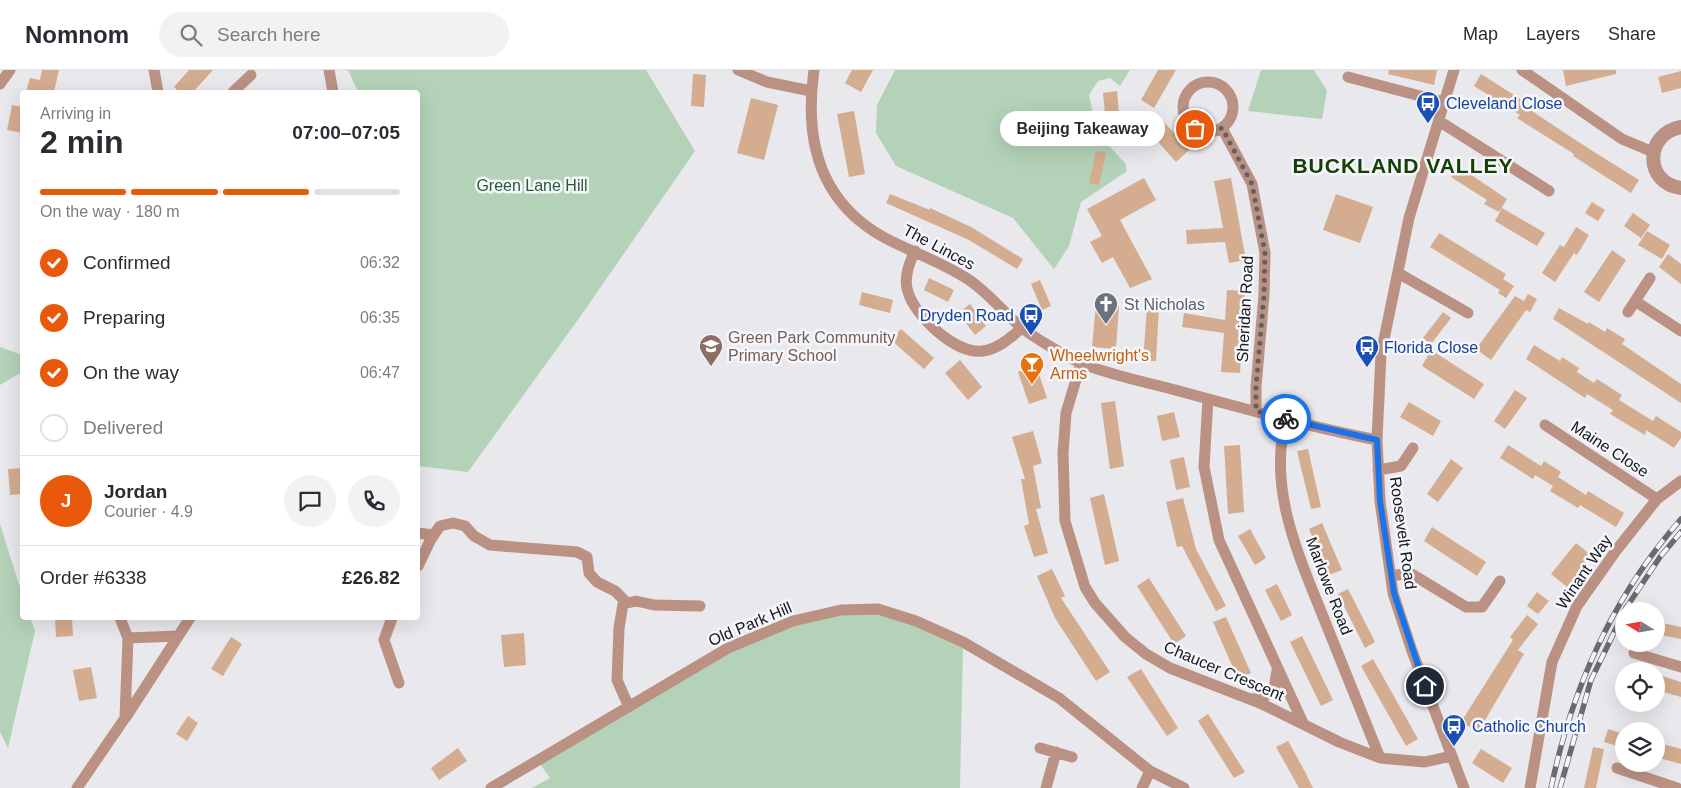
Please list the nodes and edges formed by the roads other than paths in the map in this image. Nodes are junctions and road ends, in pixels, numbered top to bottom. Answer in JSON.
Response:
{"nodes":[{"id":1,"x":10,"y":70,"type":"edge"},
{"id":2,"x":154,"y":70,"type":"edge"},
{"id":3,"x":329,"y":70,"type":"edge"},
{"id":4,"x":738,"y":70,"type":"edge"},
{"id":5,"x":814,"y":70,"type":"edge"},
{"id":6,"x":1454,"y":70,"type":"edge"},
{"id":7,"x":1522,"y":70,"type":"edge"},
{"id":8,"x":1536,"y":74,"type":"edge"},
{"id":9,"x":251,"y":75,"type":"dead end"},
{"id":10,"x":1348,"y":77,"type":"dead end"},
{"id":11,"x":0,"y":84,"type":"edge"},
{"id":12,"x":158,"y":90,"type":"edge"},
{"id":13,"x":236,"y":90,"type":"edge"},
{"id":14,"x":333,"y":90,"type":"edge"},
{"id":15,"x":811,"y":91,"type":"junction"},
{"id":16,"x":1443,"y":102,"type":"junction"},
{"id":17,"x":1439,"y":121,"type":"junction"},
{"id":18,"x":1681,"y":127,"type":"edge"},
{"id":19,"x":1222,"y":128,"type":"junction"},
{"id":20,"x":1653,"y":152,"type":"junction"},
{"id":21,"x":1679,"y":190,"type":"edge"},
{"id":22,"x":1549,"y":191,"type":"dead end"},
{"id":23,"x":915,"y":251,"type":"junction"},
{"id":24,"x":1398,"y":273,"type":"junction"},
{"id":25,"x":1650,"y":278,"type":"dead end"},
{"id":26,"x":1635,"y":301,"type":"junction"},
{"id":27,"x":1628,"y":312,"type":"dead end"},
{"id":28,"x":1468,"y":313,"type":"dead end"},
{"id":29,"x":1022,"y":328,"type":"junction"},
{"id":30,"x":1681,"y":331,"type":"edge"},
{"id":31,"x":1081,"y":363,"type":"junction"},
{"id":32,"x":1208,"y":399,"type":"junction"},
{"id":33,"x":1256,"y":411,"type":"junction"},
{"id":34,"x":1286,"y":419,"type":"junction"},
{"id":35,"x":1545,"y":425,"type":"dead end"},
{"id":36,"x":1377,"y":440,"type":"junction"},
{"id":37,"x":1413,"y":448,"type":"dead end"},
{"id":38,"x":1378,"y":470,"type":"junction"},
{"id":39,"x":1681,"y":481,"type":"edge"},
{"id":40,"x":1657,"y":499,"type":"junction"},
{"id":41,"x":420,"y":533,"type":"edge"},
{"id":42,"x":433,"y":535,"type":"junction"},
{"id":43,"x":420,"y":562,"type":"edge"},
{"id":44,"x":1391,"y":576,"type":"junction"},
{"id":45,"x":1500,"y":581,"type":"dead end"},
{"id":46,"x":627,"y":603,"type":"junction"},
{"id":47,"x":700,"y":606,"type":"dead end"},
{"id":48,"x":121,"y":620,"type":"edge"},
{"id":49,"x":189,"y":620,"type":"edge"},
{"id":50,"x":391,"y":622,"type":"edge"},
{"id":51,"x":178,"y":636,"type":"junction"},
{"id":52,"x":128,"y":638,"type":"junction"},
{"id":53,"x":1634,"y":653,"type":"dead end"},
{"id":54,"x":1681,"y":667,"type":"edge"},
{"id":55,"x":1277,"y":670,"type":"junction"},
{"id":56,"x":399,"y":683,"type":"dead end"},
{"id":57,"x":1251,"y":699,"type":"junction"},
{"id":58,"x":629,"y":707,"type":"junction"},
{"id":59,"x":125,"y":718,"type":"junction"},
{"id":60,"x":1303,"y":723,"type":"junction"},
{"id":61,"x":1040,"y":748,"type":"dead end"},
{"id":62,"x":1056,"y":752,"type":"junction"},
{"id":63,"x":1450,"y":756,"type":"junction"},
{"id":64,"x":1072,"y":757,"type":"dead end"},
{"id":65,"x":1380,"y":758,"type":"junction"},
{"id":66,"x":92,"y":766,"type":"junction"},
{"id":67,"x":1150,"y":771,"type":"junction"},
{"id":68,"x":1628,"y":772,"type":"edge"},
{"id":69,"x":77,"y":788,"type":"edge"},
{"id":70,"x":85,"y":788,"type":"edge"},
{"id":71,"x":491,"y":788,"type":"edge"},
{"id":72,"x":1046,"y":788,"type":"edge"},
{"id":73,"x":1142,"y":788,"type":"edge"},
{"id":74,"x":1184,"y":788,"type":"edge"},
{"id":75,"x":1464,"y":788,"type":"edge"},
{"id":76,"x":1530,"y":788,"type":"edge"},
{"id":77,"x":1677,"y":788,"type":"edge"}],
"edges":[{"from":1,"to":11,"type":"street"},
{"from":2,"to":12,"type":"street"},
{"from":3,"to":14,"type":"street"},
{"from":4,"to":15,"type":"street"},
{"from":5,"to":15,"type":"street","name":"The Linces"},
{"from":6,"to":16,"type":"street","name":"Roosevelt Road"},
{"from":7,"to":8,"type":"street"},
{"from":8,"to":20,"type":"street"},
{"from":9,"to":13,"type":"street"},
{"from":10,"to":16,"type":"street"},
{"from":15,"to":23,"type":"street","name":"The Linces"},
{"from":16,"to":17,"type":"street","name":"Roosevelt Road"},
{"from":17,"to":22,"type":"street"},
{"from":17,"to":24,"type":"street","name":"Roosevelt Road"},
{"from":18,"to":20,"type":"street"},
{"from":19,"to":19,"type":"street"},
{"from":19,"to":33,"type":"street","name":"Sheridan Road"},
{"from":20,"to":21,"type":"street"},
{"from":23,"to":29,"type":"street","name":"The Linces"},
{"from":23,"to":29,"type":"street"},
{"from":24,"to":28,"type":"street"},
{"from":24,"to":36,"type":"street","name":"Roosevelt Road"},
{"from":25,"to":26,"type":"street"},
{"from":26,"to":27,"type":"street"},
{"from":26,"to":30,"type":"street"},
{"from":29,"to":31,"type":"street","name":"The Linces"},
{"from":31,"to":32,"type":"street","name":"The Linces"},
{"from":31,"to":57,"type":"street","name":"Chaucer Crescent"},
{"from":32,"to":33,"type":"street","name":"The Linces"},
{"from":32,"to":55,"type":"street"},
{"from":33,"to":34,"type":"street","name":"The Linces"},
{"from":34,"to":36,"type":"street","name":"The Linces"},
{"from":34,"to":65,"type":"street","name":"Marlowe Road"},
{"from":35,"to":40,"type":"street","name":"Maine Close"},
{"from":36,"to":38,"type":"street","name":"Roosevelt Road"},
{"from":37,"to":38,"type":"street"},
{"from":38,"to":44,"type":"street","name":"Roosevelt Road"},
{"from":39,"to":40,"type":"street","name":"Winant Way"},
{"from":40,"to":76,"type":"street","name":"Winant Way"},
{"from":41,"to":42,"type":"street"},
{"from":42,"to":43,"type":"street"},
{"from":42,"to":46,"type":"street"},
{"from":44,"to":45,"type":"street"},
{"from":44,"to":63,"type":"street","name":"Roosevelt Road"},
{"from":46,"to":47,"type":"street"},
{"from":46,"to":58,"type":"street"},
{"from":48,"to":52,"type":"street"},
{"from":49,"to":51,"type":"street"},
{"from":50,"to":56,"type":"street"},
{"from":51,"to":52,"type":"street"},
{"from":51,"to":59,"type":"street"},
{"from":52,"to":59,"type":"street"},
{"from":53,"to":54,"type":"street"},
{"from":55,"to":57,"type":"street"},
{"from":55,"to":60,"type":"street"},
{"from":57,"to":60,"type":"street","name":"Chaucer Crescent"},
{"from":58,"to":67,"type":"street","name":"Old Park Hill"},
{"from":58,"to":71,"type":"street","name":"Old Park Hill"},
{"from":59,"to":66,"type":"street"},
{"from":60,"to":65,"type":"street","name":"Chaucer Crescent"},
{"from":61,"to":62,"type":"street"},
{"from":62,"to":64,"type":"street"},
{"from":62,"to":72,"type":"street"},
{"from":63,"to":65,"type":"street","name":"Chaucer Crescent"},
{"from":63,"to":75,"type":"street","name":"Roosevelt Road"},
{"from":66,"to":69,"type":"street"},
{"from":66,"to":70,"type":"street"},
{"from":67,"to":73,"type":"street"},
{"from":67,"to":74,"type":"street","name":"Old Park Hill"},
{"from":68,"to":77,"type":"street"}]}
